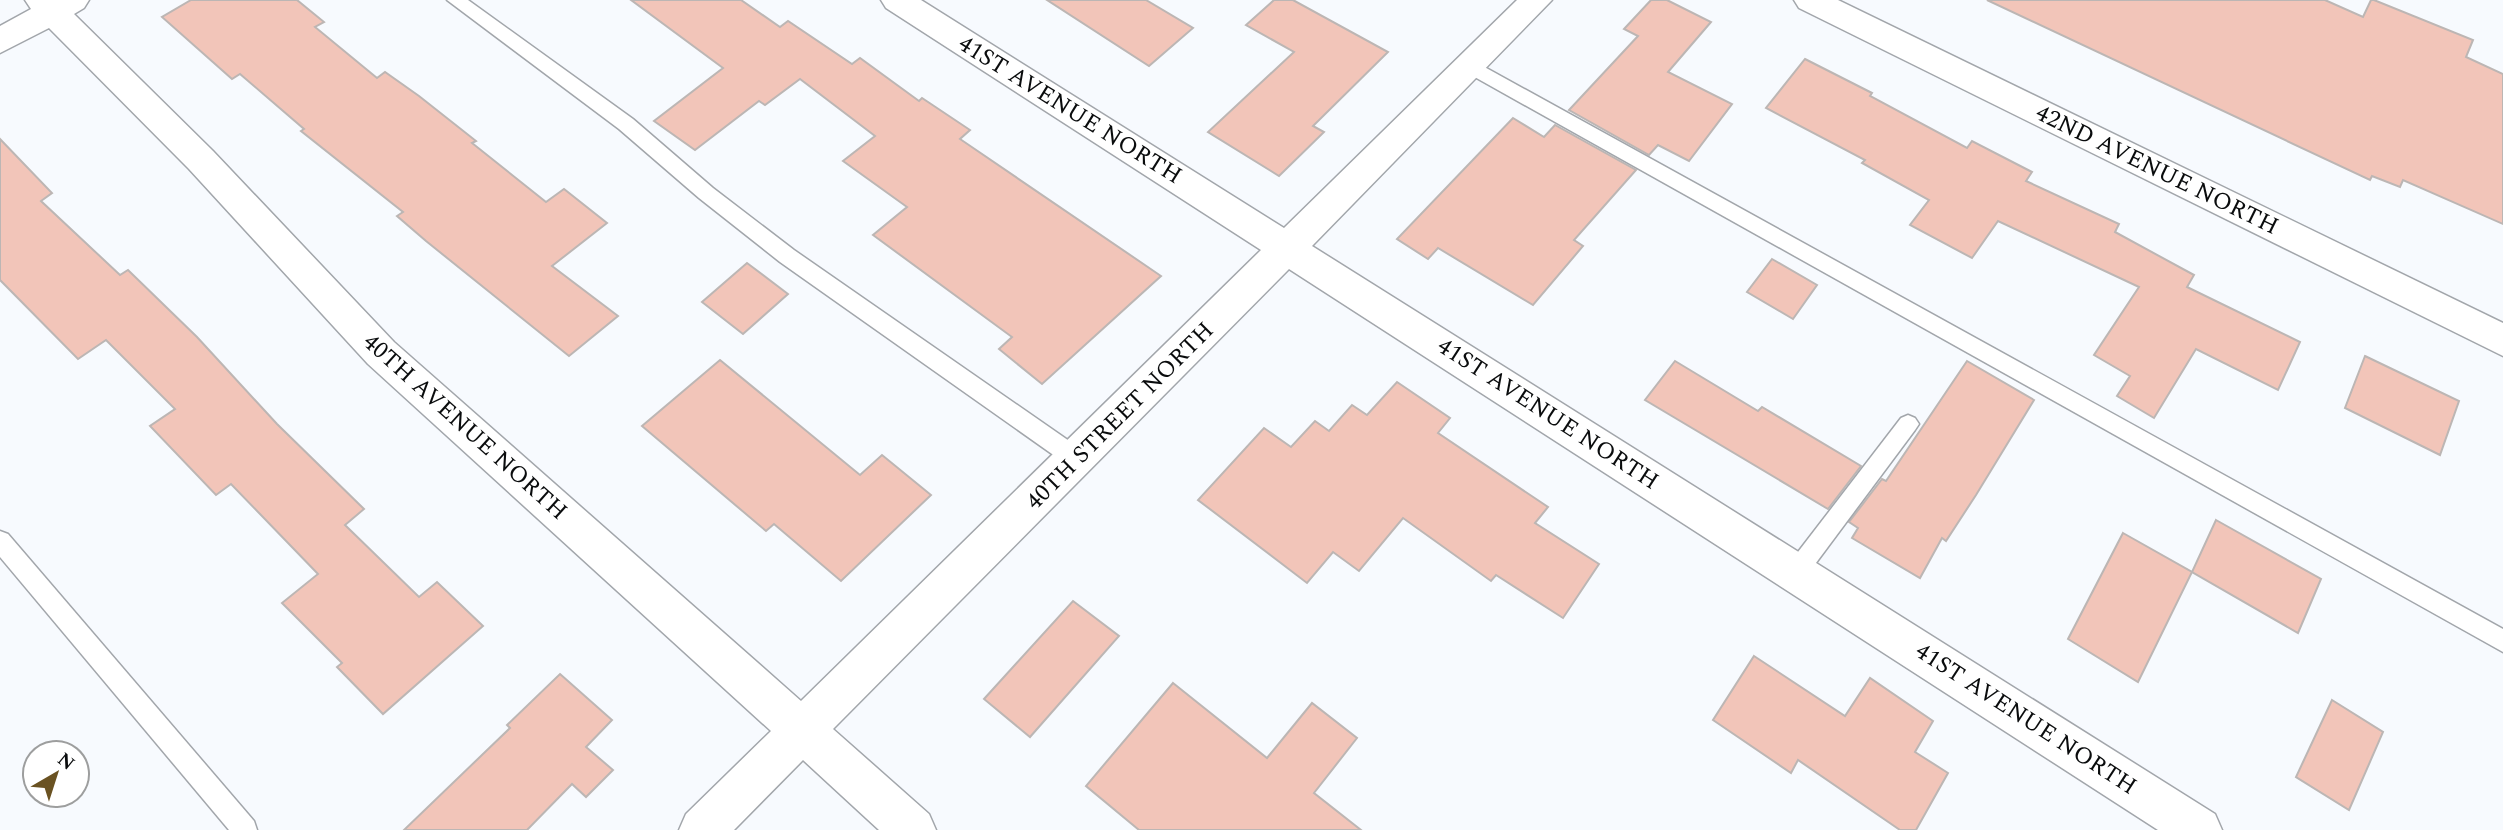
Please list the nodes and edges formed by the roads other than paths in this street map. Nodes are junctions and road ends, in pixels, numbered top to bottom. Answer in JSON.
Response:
{"nodes":[{"id":1,"x":456,"y":0,"type":"edge"},
{"id":2,"x":897,"y":0,"type":"edge"},
{"id":3,"x":1536,"y":0,"type":"edge"},
{"id":4,"x":1810,"y":0,"type":"edge"},
{"id":5,"x":55,"y":4,"type":"edge"},
{"id":6,"x":0,"y":41,"type":"edge"},
{"id":7,"x":1470,"y":66,"type":"junction"},
{"id":8,"x":1289,"y":248,"type":"junction"},
{"id":9,"x":2503,"y":340,"type":"edge"},
{"id":10,"x":1908,"y":424,"type":"dead end"},
{"id":11,"x":1077,"y":458,"type":"junction"},
{"id":12,"x":0,"y":541,"type":"edge"},
{"id":13,"x":1796,"y":572,"type":"junction"},
{"id":14,"x":2503,"y":641,"type":"edge"},
{"id":15,"x":802,"y":730,"type":"junction"},
{"id":16,"x":245,"y":830,"type":"edge"},
{"id":17,"x":702,"y":830,"type":"edge"},
{"id":18,"x":913,"y":830,"type":"edge"},
{"id":19,"x":2199,"y":830,"type":"edge"}],
"edges":[{"from":1,"to":11,"type":"lane"},
{"from":2,"to":8,"type":"street","name":"41ST AVENUE NORTH"},
{"from":3,"to":7,"type":"street","name":"40TH STREET NORTH"},
{"from":4,"to":9,"type":"street","name":"42ND AVENUE NORTH"},
{"from":5,"to":6,"type":"street"},
{"from":5,"to":15,"type":"street","name":"40TH AVENUE NORTH"},
{"from":7,"to":8,"type":"street","name":"40TH STREET NORTH"},
{"from":7,"to":14,"type":"lane"},
{"from":8,"to":11,"type":"street","name":"40TH STREET NORTH"},
{"from":8,"to":13,"type":"street","name":"41ST AVENUE NORTH"},
{"from":10,"to":13,"type":"lane"},
{"from":11,"to":15,"type":"street","name":"40TH STREET NORTH"},
{"from":12,"to":16,"type":"lane"},
{"from":13,"to":19,"type":"street","name":"41ST AVENUE NORTH"},
{"from":15,"to":17,"type":"street","name":"40TH STREET NORTH"},
{"from":15,"to":18,"type":"street","name":"40TH AVENUE NORTH"}]}
